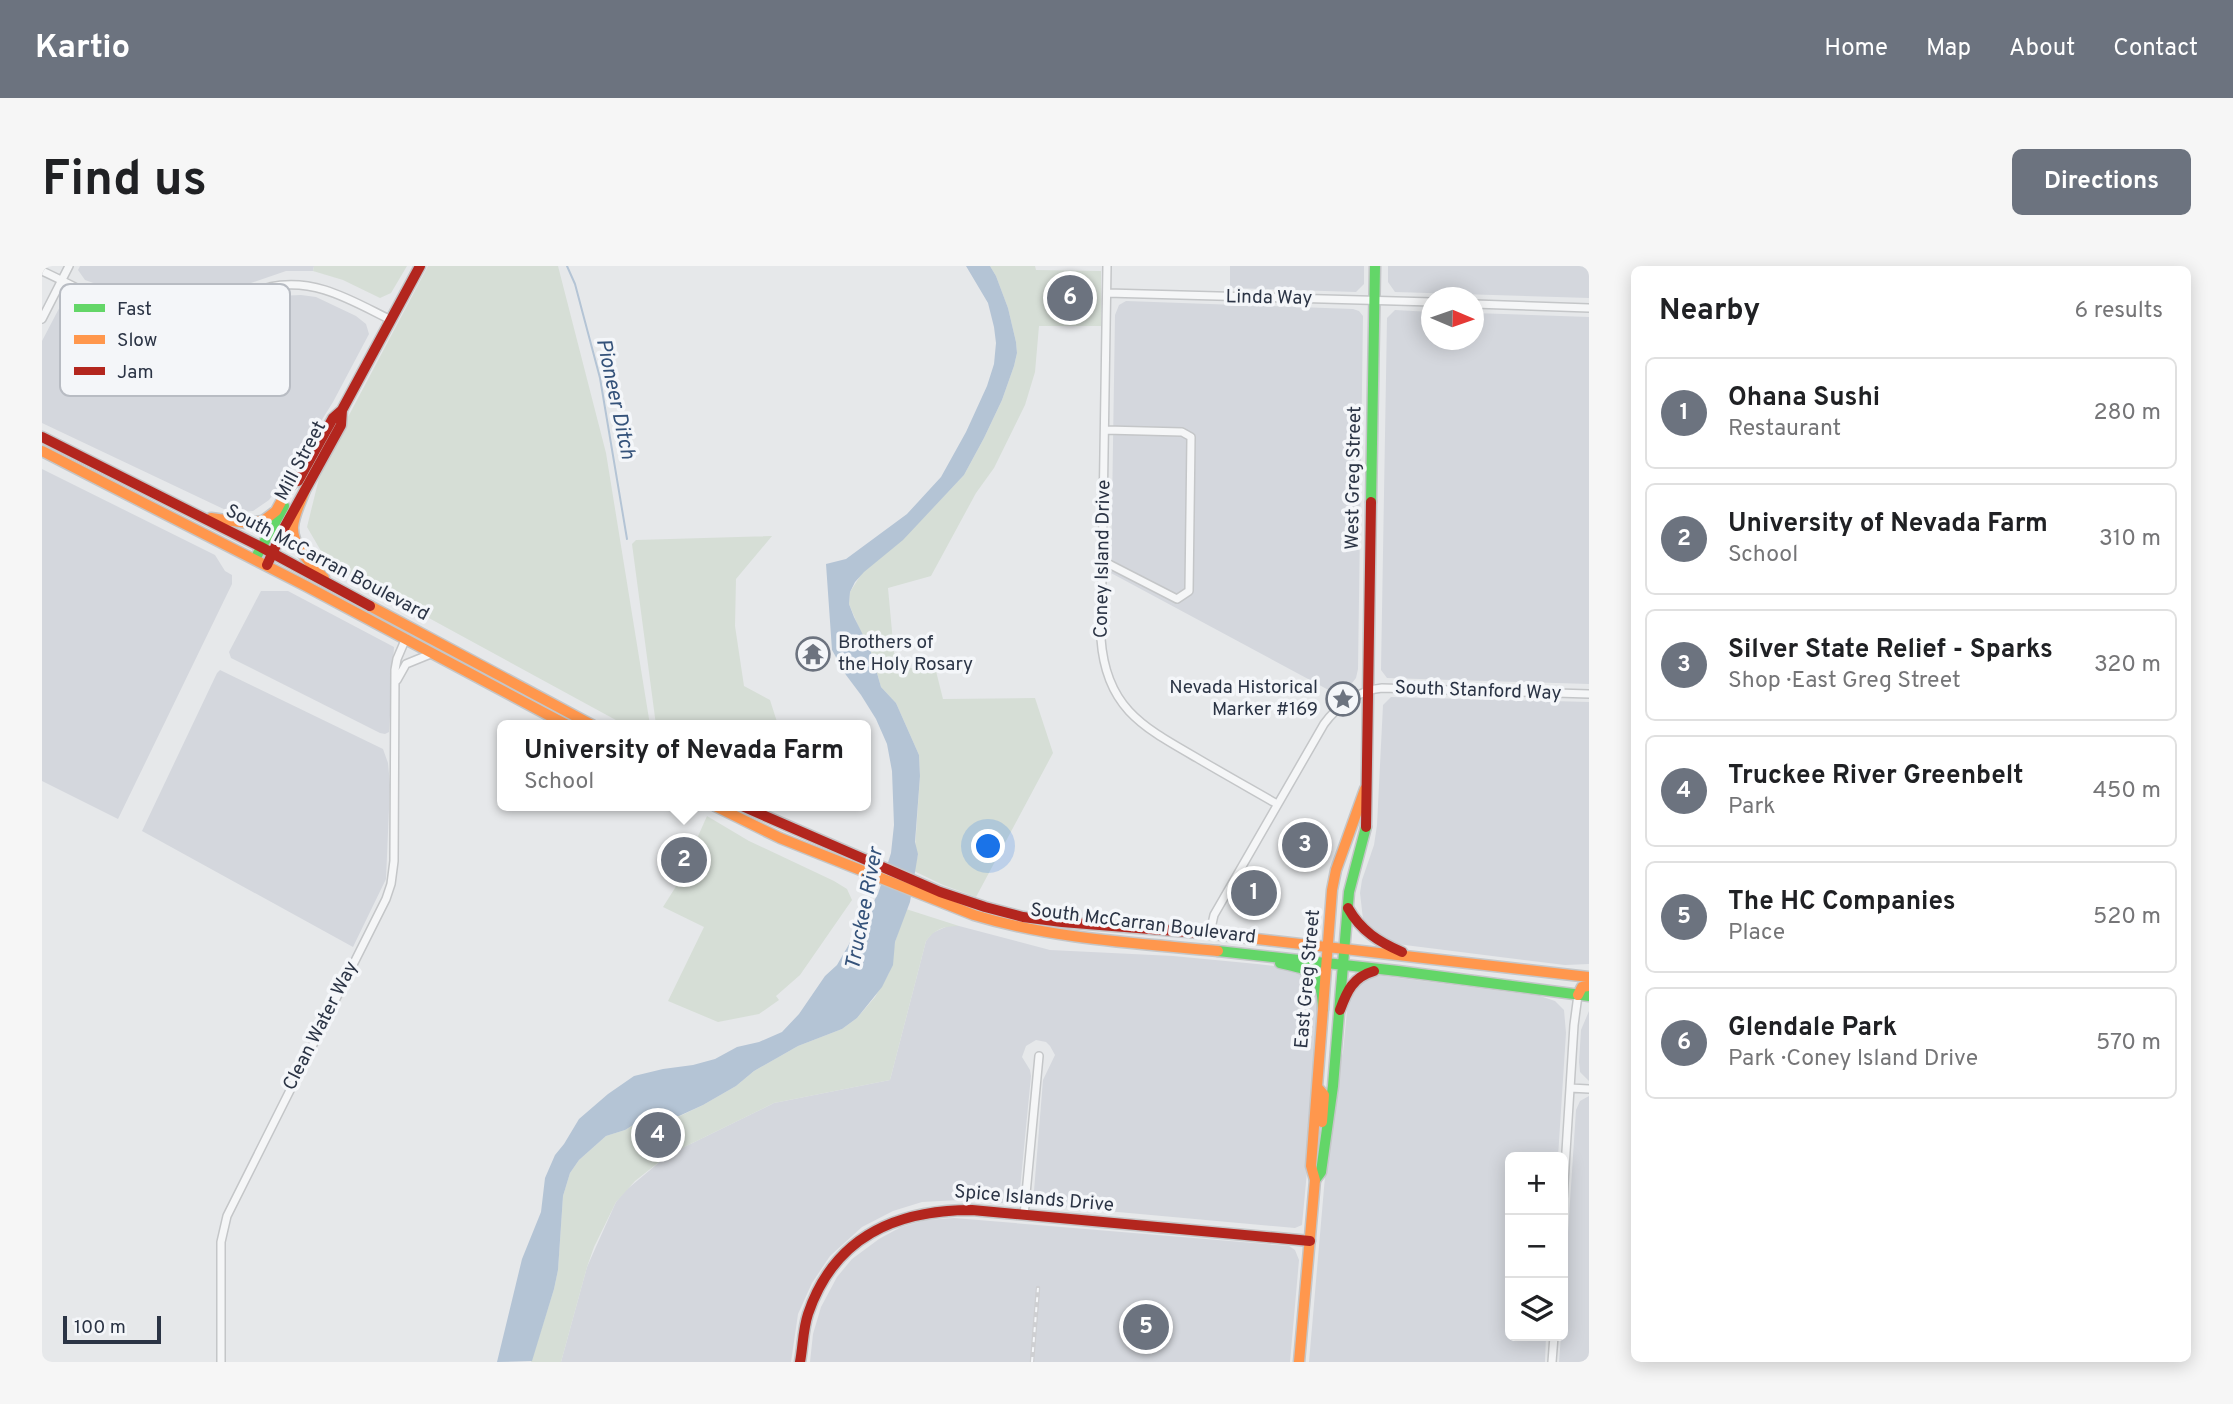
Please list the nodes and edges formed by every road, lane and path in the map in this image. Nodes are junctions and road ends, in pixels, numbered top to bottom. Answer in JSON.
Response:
{"nodes":[{"id":1,"x":69,"y":266,"type":"edge"},
{"id":2,"x":420,"y":266,"type":"edge"},
{"id":3,"x":1107,"y":266,"type":"edge"},
{"id":4,"x":1376,"y":266,"type":"edge"},
{"id":5,"x":42,"y":271,"type":"edge"},
{"id":6,"x":62,"y":280,"type":"junction"},
{"id":7,"x":71,"y":284,"type":"edge"},
{"id":8,"x":290,"y":285,"type":"edge"},
{"id":9,"x":1107,"y":293,"type":"junction"},
{"id":10,"x":1375,"y":300,"type":"junction"},
{"id":11,"x":1421,"y":302,"type":"edge"},
{"id":12,"x":1484,"y":304,"type":"edge"},
{"id":13,"x":1589,"y":308,"type":"edge"},
{"id":14,"x":42,"y":320,"type":"edge"},
{"id":15,"x":391,"y":320,"type":"junction"},
{"id":16,"x":342,"y":410,"type":"junction"},
{"id":17,"x":1106,"y":430,"type":"junction"},
{"id":18,"x":42,"y":437,"type":"edge"},
{"id":19,"x":42,"y":451,"type":"edge"},
{"id":20,"x":301,"y":476,"type":"junction"},
{"id":21,"x":305,"y":490,"type":"junction"},
{"id":22,"x":198,"y":515,"type":"junction"},
{"id":23,"x":261,"y":547,"type":"junction"},
{"id":24,"x":272,"y":553,"type":"junction"},
{"id":25,"x":255,"y":559,"type":"junction"},
{"id":26,"x":1103,"y":561,"type":"junction"},
{"id":27,"x":267,"y":565,"type":"junction"},
{"id":28,"x":331,"y":584,"type":"junction"},
{"id":29,"x":406,"y":638,"type":"junction"},
{"id":30,"x":434,"y":652,"type":"junction"},
{"id":31,"x":397,"y":684,"type":"junction"},
{"id":32,"x":1368,"y":690,"type":"junction"},
{"id":33,"x":1589,"y":694,"type":"edge"},
{"id":34,"x":558,"y":720,"type":"edge"},
{"id":35,"x":583,"y":720,"type":"edge"},
{"id":36,"x":1366,"y":785,"type":"junction"},
{"id":37,"x":1277,"y":804,"type":"junction"},
{"id":38,"x":725,"y":811,"type":"edge"},
{"id":39,"x":752,"y":811,"type":"edge"},
{"id":40,"x":866,"y":866,"type":"junction"},
{"id":41,"x":929,"y":892,"type":"junction"},
{"id":42,"x":1348,"y":908,"type":"junction"},
{"id":43,"x":1210,"y":933,"type":"junction"},
{"id":44,"x":1328,"y":947,"type":"junction"},
{"id":45,"x":1345,"y":949,"type":"junction"},
{"id":46,"x":1223,"y":950,"type":"junction"},
{"id":47,"x":1411,"y":956,"type":"junction"},
{"id":48,"x":1327,"y":962,"type":"junction"},
{"id":49,"x":1344,"y":964,"type":"junction"},
{"id":50,"x":1389,"y":970,"type":"junction"},
{"id":51,"x":1589,"y":977,"type":"edge"},
{"id":52,"x":1589,"y":986,"type":"edge"},
{"id":53,"x":1583,"y":995,"type":"edge"},
{"id":54,"x":1323,"y":1009,"type":"junction"},
{"id":55,"x":1340,"y":1010,"type":"junction"},
{"id":56,"x":1039,"y":1056,"type":"dead end"},
{"id":57,"x":1318,"y":1087,"type":"junction"},
{"id":58,"x":1570,"y":1088,"type":"junction"},
{"id":59,"x":1589,"y":1089,"type":"edge"},
{"id":60,"x":1325,"y":1142,"type":"junction"},
{"id":61,"x":1566,"y":1152,"type":"edge"},
{"id":62,"x":1315,"y":1180,"type":"junction"},
{"id":63,"x":1024,"y":1215,"type":"junction"},
{"id":64,"x":1310,"y":1241,"type":"junction"},
{"id":65,"x":1554,"y":1341,"type":"edge"},
{"id":66,"x":221,"y":1362,"type":"edge"},
{"id":67,"x":800,"y":1362,"type":"edge"},
{"id":68,"x":1300,"y":1362,"type":"edge"},
{"id":69,"x":1552,"y":1362,"type":"edge"}],
"edges":[{"from":1,"to":6,"type":"street"},
{"from":2,"to":15,"type":"main road","name":"Mill Street"},
{"from":3,"to":9,"type":"street","name":"Coney Island Drive"},
{"from":4,"to":10,"type":"main road","name":"West Greg Street"},
{"from":5,"to":6,"type":"street"},
{"from":6,"to":7,"type":"street"},
{"from":6,"to":14,"type":"street"},
{"from":8,"to":15,"type":"street"},
{"from":9,"to":10,"type":"street","name":"Linda Way"},
{"from":9,"to":17,"type":"street","name":"Coney Island Drive"},
{"from":10,"to":11,"type":"street","name":"Linda Way"},
{"from":10,"to":32,"type":"main road","name":"West Greg Street"},
{"from":12,"to":13,"type":"street"},
{"from":15,"to":16,"type":"main road","name":"Mill Street"},
{"from":16,"to":20,"type":"main road","name":"Mill Street"},
{"from":16,"to":21,"type":"main road","name":"Mill Street"},
{"from":17,"to":26,"type":"street","name":"Coney Island Drive"},
{"from":17,"to":26,"type":"street"},
{"from":18,"to":22,"type":"main road","name":"South McCarran Boulevard"},
{"from":19,"to":25,"type":"main road","name":"South McCarran Boulevard"},
{"from":20,"to":22,"type":"main road"},
{"from":20,"to":23,"type":"main road","name":"Mill Street"},
{"from":21,"to":24,"type":"main road","name":"Mill Street"},
{"from":21,"to":28,"type":"main road"},
{"from":22,"to":23,"type":"main road","name":"South McCarran Boulevard"},
{"from":23,"to":24,"type":"main road","name":"South McCarran Boulevard"},
{"from":23,"to":25,"type":"main road","name":"Mill Street"},
{"from":24,"to":27,"type":"main road","name":"Mill Street"},
{"from":24,"to":28,"type":"main road","name":"South McCarran Boulevard"},
{"from":25,"to":27,"type":"main road","name":"South McCarran Boulevard"},
{"from":26,"to":37,"type":"street","name":"Coney Island Drive"},
{"from":27,"to":29,"type":"main road","name":"South McCarran Boulevard"},
{"from":28,"to":35,"type":"main road","name":"South McCarran Boulevard"},
{"from":29,"to":30,"type":"main road","name":"South McCarran Boulevard"},
{"from":29,"to":31,"type":"street","name":"Clean Water Way"},
{"from":30,"to":31,"type":"street"},
{"from":30,"to":34,"type":"main road","name":"South McCarran Boulevard"},
{"from":31,"to":66,"type":"street","name":"Clean Water Way"},
{"from":32,"to":33,"type":"street","name":"South Stanford Way"},
{"from":32,"to":36,"type":"main road","name":"East Greg Street"},
{"from":32,"to":37,"type":"street","name":"South Stanford Way"},
{"from":36,"to":42,"type":"main road","name":"East Greg Street"},
{"from":36,"to":44,"type":"main road","name":"East Greg Street"},
{"from":37,"to":43,"type":"street","name":"South Stanford Way"},
{"from":38,"to":40,"type":"main road","name":"South McCarran Boulevard"},
{"from":39,"to":40,"type":"main road","name":"South McCarran Boulevard"},
{"from":40,"to":41,"type":"main road","name":"South McCarran Boulevard"},
{"from":41,"to":43,"type":"main road","name":"South McCarran Boulevard"},
{"from":41,"to":46,"type":"main road","name":"South McCarran Boulevard"},
{"from":42,"to":45,"type":"main road","name":"East Greg Street"},
{"from":42,"to":47,"type":"main road"},
{"from":43,"to":44,"type":"main road","name":"South McCarran Boulevard"},
{"from":44,"to":45,"type":"main road","name":"South McCarran Boulevard"},
{"from":44,"to":48,"type":"main road","name":"East Greg Street"},
{"from":45,"to":47,"type":"main road","name":"South McCarran Boulevard"},
{"from":45,"to":49,"type":"main road","name":"East Greg Street"},
{"from":46,"to":48,"type":"main road","name":"South McCarran Boulevard"},
{"from":46,"to":54,"type":"main road"},
{"from":47,"to":51,"type":"main road","name":"South McCarran Boulevard"},
{"from":48,"to":49,"type":"main road","name":"South McCarran Boulevard"},
{"from":48,"to":54,"type":"main road","name":"East Greg Street"},
{"from":49,"to":50,"type":"main road","name":"South McCarran Boulevard"},
{"from":49,"to":55,"type":"main road","name":"East Greg Street"},
{"from":50,"to":53,"type":"main road","name":"South McCarran Boulevard"},
{"from":50,"to":55,"type":"main road"},
{"from":52,"to":53,"type":"main road"},
{"from":53,"to":58,"type":"street"},
{"from":54,"to":57,"type":"main road","name":"East Greg Street"},
{"from":55,"to":60,"type":"main road","name":"East Greg Street"},
{"from":56,"to":63,"type":"street"},
{"from":57,"to":60,"type":"main road"},
{"from":57,"to":62,"type":"main road","name":"East Greg Street"},
{"from":58,"to":59,"type":"street"},
{"from":58,"to":61,"type":"street"},
{"from":60,"to":62,"type":"main road","name":"East Greg Street"},
{"from":62,"to":64,"type":"main road","name":"East Greg Street"},
{"from":63,"to":64,"type":"main road","name":"Spice Islands Drive"},
{"from":63,"to":67,"type":"main road","name":"Spice Islands Drive"},
{"from":64,"to":68,"type":"main road","name":"East Greg Street"},
{"from":65,"to":69,"type":"street"}]}
